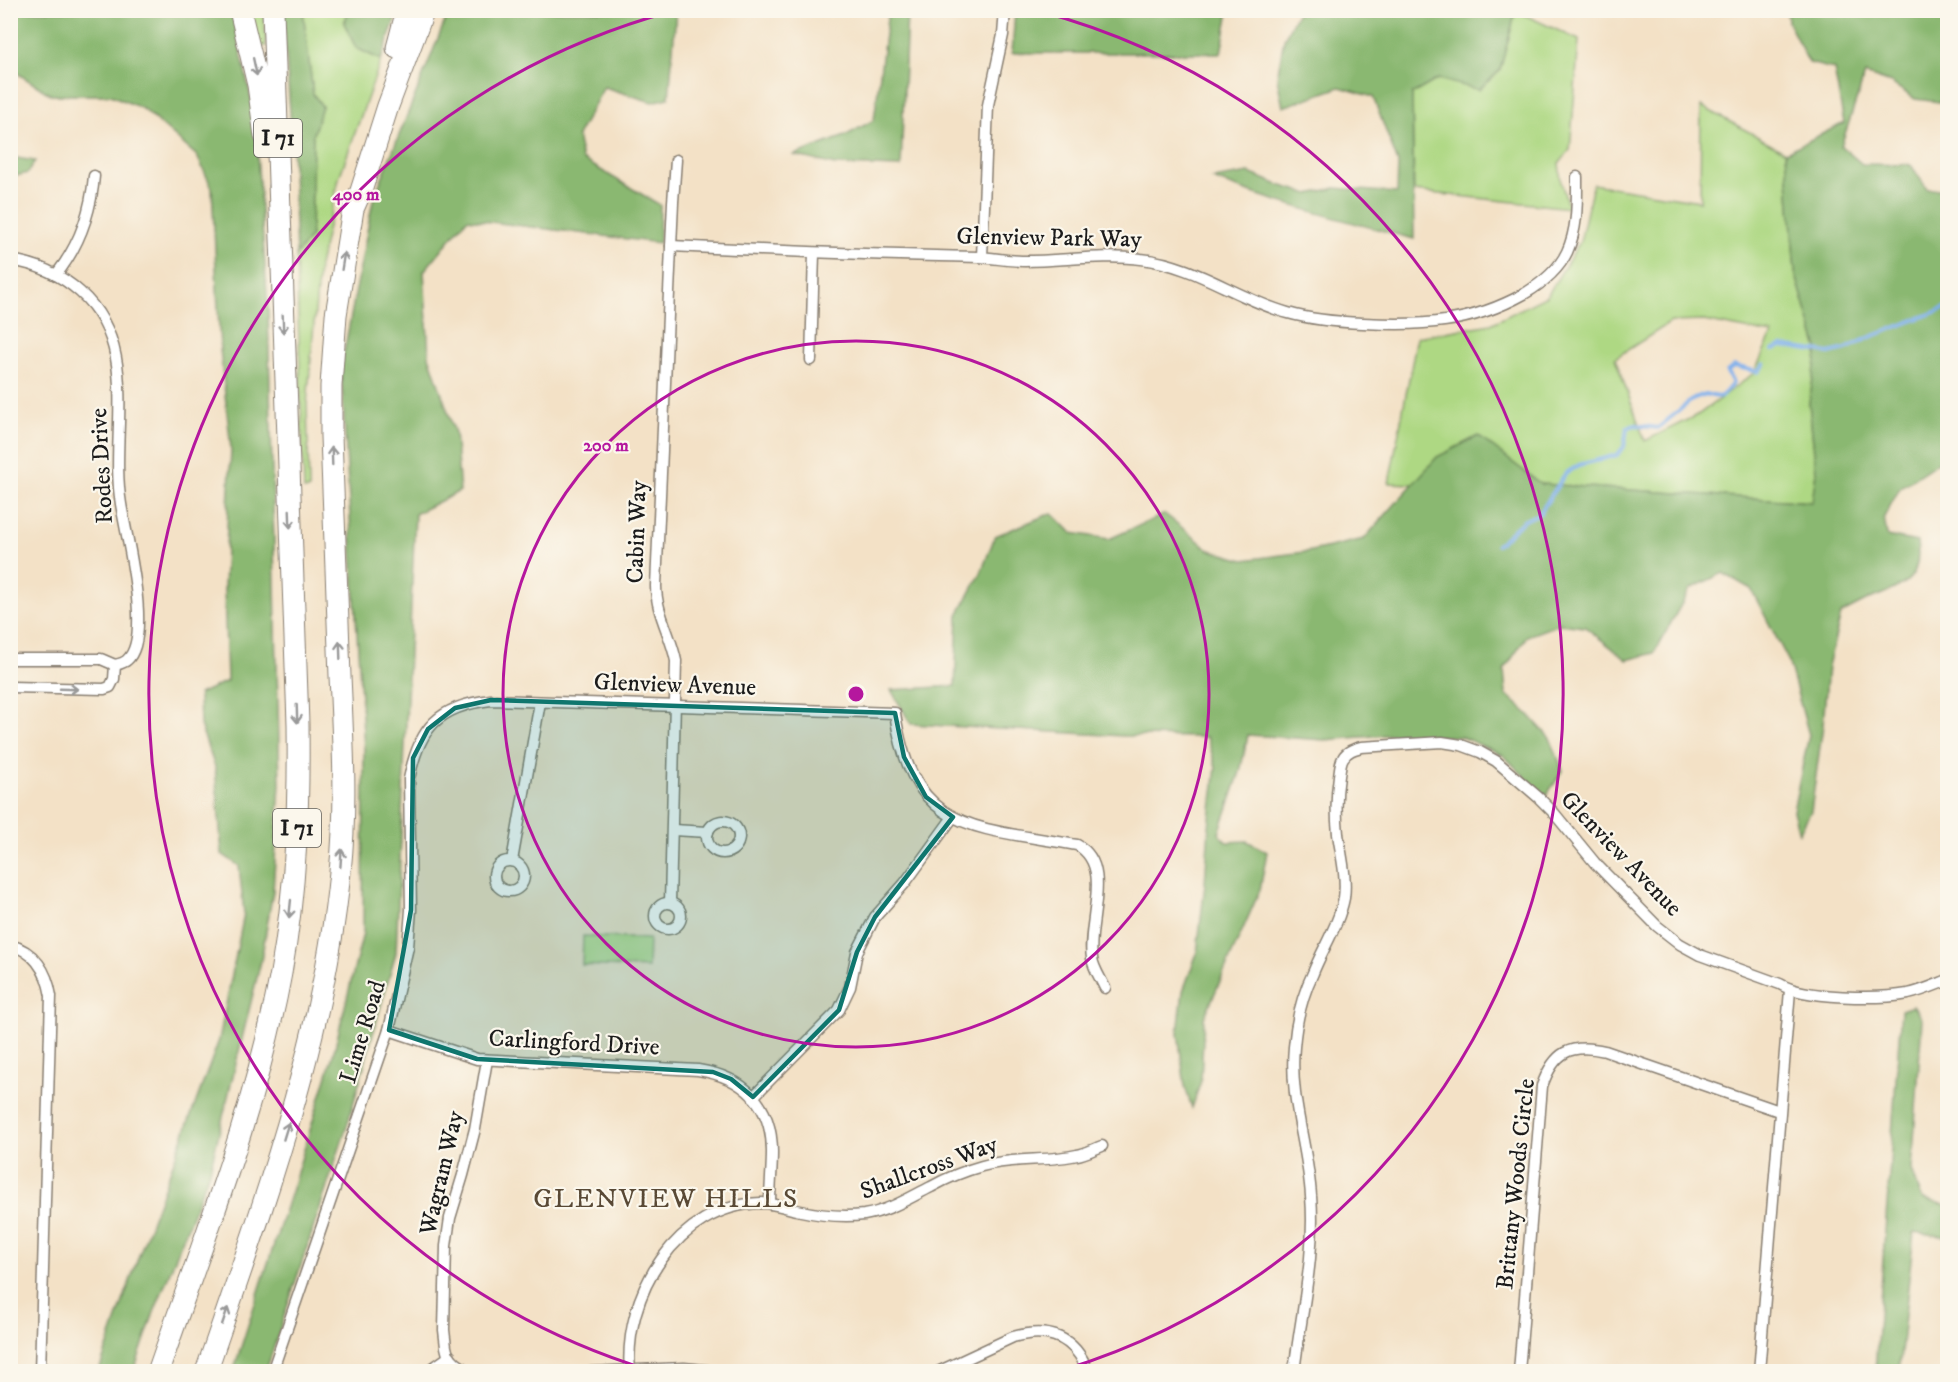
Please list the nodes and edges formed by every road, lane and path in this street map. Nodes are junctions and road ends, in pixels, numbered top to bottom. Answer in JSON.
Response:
{"nodes":[{"id":1,"x":240,"y":10,"type":"edge"},
{"id":2,"x":273,"y":10,"type":"edge"},
{"id":3,"x":407,"y":10,"type":"edge"},
{"id":4,"x":424,"y":10,"type":"edge"},
{"id":5,"x":1005,"y":10,"type":"edge"},
{"id":6,"x":676,"y":160,"type":"dead end"},
{"id":7,"x":94,"y":176,"type":"dead end"},
{"id":8,"x":1577,"y":177,"type":"dead end"},
{"id":9,"x":353,"y":209,"type":"junction"},
{"id":10,"x":671,"y":246,"type":"junction"},
{"id":11,"x":814,"y":253,"type":"junction"},
{"id":12,"x":982,"y":257,"type":"junction"},
{"id":13,"x":10,"y":260,"type":"edge"},
{"id":14,"x":281,"y":266,"type":"junction"},
{"id":15,"x":57,"y":275,"type":"junction"},
{"id":16,"x":811,"y":360,"type":"dead end"},
{"id":17,"x":10,"y":659,"type":"edge"},
{"id":18,"x":115,"y":665,"type":"junction"},
{"id":19,"x":10,"y":687,"type":"edge"},
{"id":20,"x":540,"y":702,"type":"junction"},
{"id":21,"x":675,"y":706,"type":"junction"},
{"id":22,"x":455,"y":708,"type":"joint"},
{"id":23,"x":953,"y":817,"type":"junction"},
{"id":24,"x":673,"y":830,"type":"junction"},
{"id":25,"x":708,"y":832,"type":"dead end"},
{"id":26,"x":512,"y":861,"type":"dead end"},
{"id":27,"x":670,"y":903,"type":"dead end"},
{"id":28,"x":10,"y":945,"type":"edge"},
{"id":29,"x":1947,"y":980,"type":"edge"},
{"id":30,"x":1105,"y":988,"type":"dead end"},
{"id":31,"x":1790,"y":990,"type":"junction"},
{"id":32,"x":389,"y":1030,"type":"junction"},
{"id":33,"x":487,"y":1060,"type":"junction"},
{"id":34,"x":753,"y":1097,"type":"junction"},
{"id":35,"x":1779,"y":1111,"type":"junction"},
{"id":36,"x":1102,"y":1146,"type":"dead end"},
{"id":37,"x":770,"y":1204,"type":"junction"},
{"id":38,"x":460,"y":1366,"type":"edge"},
{"id":39,"x":40,"y":1371,"type":"edge"},
{"id":40,"x":158,"y":1371,"type":"edge"},
{"id":41,"x":206,"y":1371,"type":"edge"},
{"id":42,"x":272,"y":1371,"type":"edge"},
{"id":43,"x":426,"y":1371,"type":"edge"},
{"id":44,"x":591,"y":1371,"type":"edge"},
{"id":45,"x":630,"y":1371,"type":"edge"},
{"id":46,"x":725,"y":1371,"type":"edge"},
{"id":47,"x":938,"y":1371,"type":"edge"},
{"id":48,"x":1088,"y":1371,"type":"edge"},
{"id":49,"x":1294,"y":1371,"type":"edge"},
{"id":50,"x":1519,"y":1371,"type":"edge"},
{"id":51,"x":1759,"y":1371,"type":"edge"}],
"edges":[{"from":1,"to":14,"type":"highway","one_way":true},
{"from":2,"to":14,"type":"highway","number":"I 71"},
{"from":3,"to":9,"type":"highway"},
{"from":4,"to":9,"type":"highway","number":"I 71"},
{"from":5,"to":12,"type":"street"},
{"from":6,"to":10,"type":"street","name":"Cabin Way"},
{"from":7,"to":15,"type":"street"},
{"from":8,"to":12,"type":"street","name":"Glenview Park Way"},
{"from":41,"to":9,"type":"highway","number":"I 71","one_way":true},
{"from":10,"to":11,"type":"street","name":"Glenview Park Way"},
{"from":10,"to":21,"type":"street","name":"Cabin Way"},
{"from":11,"to":12,"type":"street","name":"Glenview Park Way"},
{"from":11,"to":16,"type":"street"},
{"from":13,"to":15,"type":"street","name":"Rodes Drive"},
{"from":14,"to":40,"type":"highway","number":"I 71","one_way":true},
{"from":15,"to":18,"type":"street","name":"Rodes Drive"},
{"from":17,"to":18,"type":"street"},
{"from":19,"to":18,"type":"street","one_way":true},
{"from":20,"to":21,"type":"street","name":"Glenview Avenue"},
{"from":20,"to":22,"type":"street","name":"Glenview Avenue"},
{"from":20,"to":26,"type":"street"},
{"from":21,"to":23,"type":"street","name":"Glenview Avenue"},
{"from":21,"to":24,"type":"street","name":"Cabin Way"},
{"from":22,"to":32,"type":"street","name":"Lime Road"},
{"from":23,"to":30,"type":"street"},
{"from":23,"to":34,"type":"street"},
{"from":24,"to":25,"type":"street"},
{"from":24,"to":27,"type":"street","name":"Cabin Way"},
{"from":28,"to":39,"type":"street"},
{"from":29,"to":31,"type":"street","name":"Glenview Avenue"},
{"from":31,"to":35,"type":"street"},
{"from":31,"to":49,"type":"street","name":"Glenview Avenue"},
{"from":32,"to":33,"type":"street","name":"Carlingford Drive"},
{"from":32,"to":42,"type":"street","name":"Lime Road"},
{"from":33,"to":34,"type":"street","name":"Carlingford Drive"},
{"from":33,"to":38,"type":"street","name":"Wagram Way"},
{"from":34,"to":37,"type":"street"},
{"from":35,"to":50,"type":"street","name":"Brittany Woods Circle"},
{"from":35,"to":51,"type":"street"},
{"from":36,"to":37,"type":"street","name":"Shallcross Way"},
{"from":37,"to":45,"type":"street","name":"Shallcross Way"},
{"from":38,"to":43,"type":"street"},
{"from":44,"to":45,"type":"street"},
{"from":45,"to":46,"type":"street"},
{"from":47,"to":48,"type":"street"}]}
